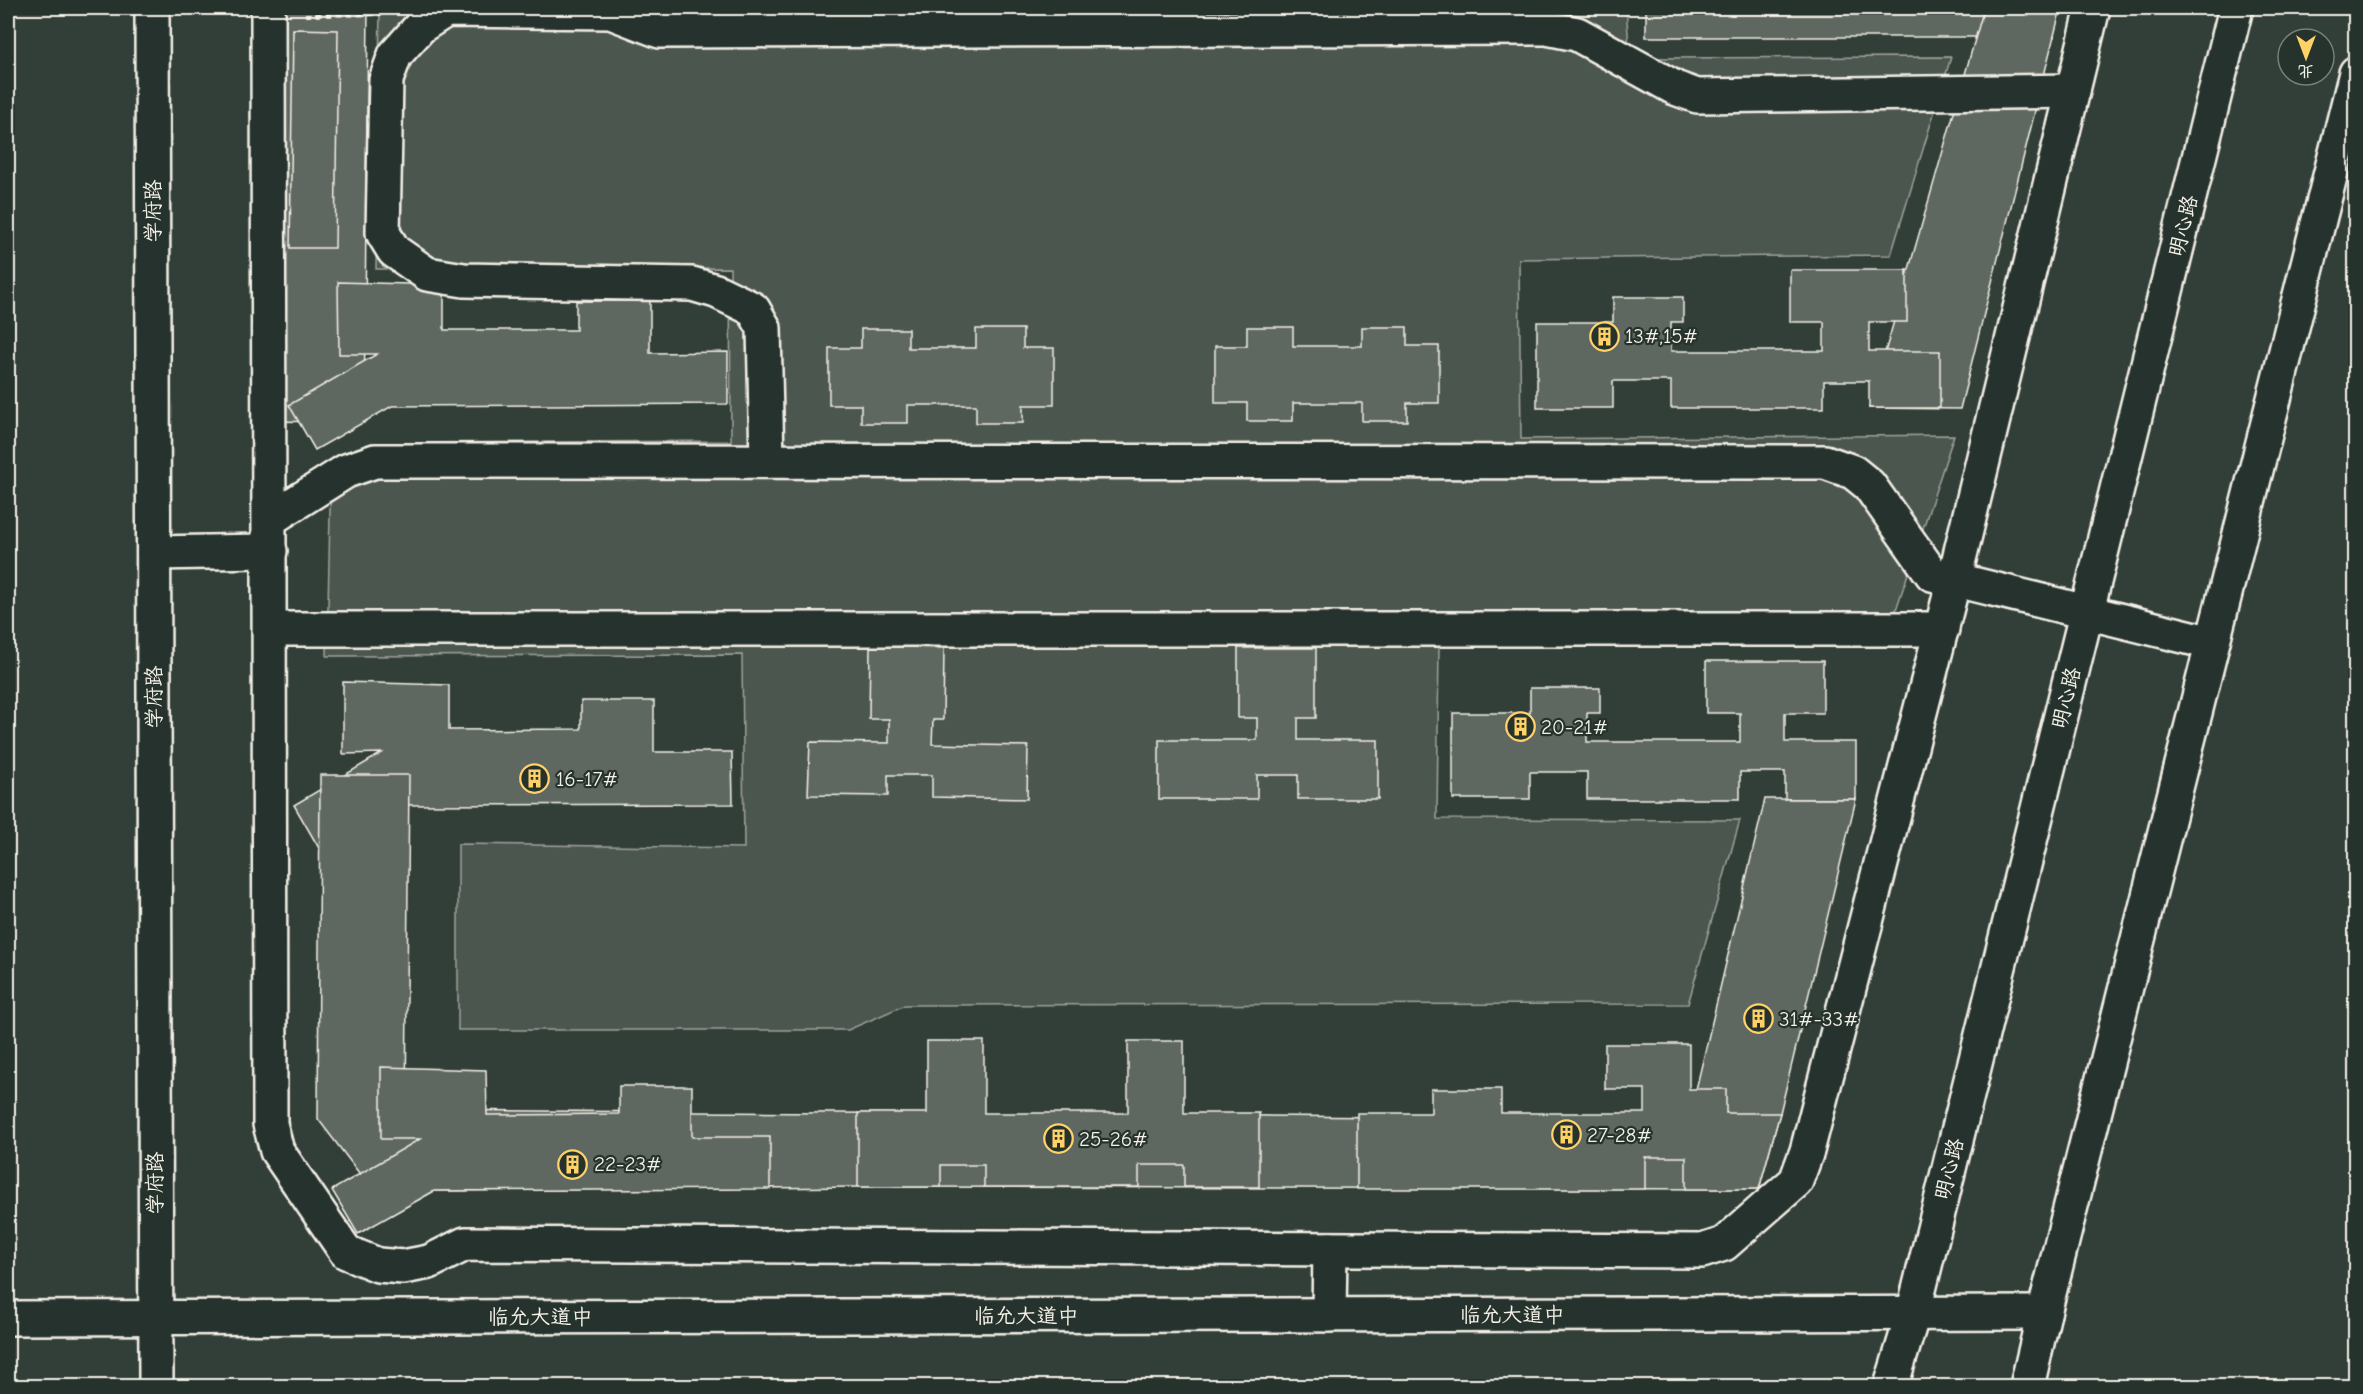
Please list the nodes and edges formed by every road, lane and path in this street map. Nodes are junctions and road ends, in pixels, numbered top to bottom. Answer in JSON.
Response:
{"nodes":[{"id":1,"x":152,"y":8,"type":"edge"},
{"id":2,"x":2093,"y":8,"type":"edge"},
{"id":3,"x":2236,"y":8,"type":"edge"},
{"id":4,"x":268,"y":12,"type":"edge"},
{"id":5,"x":1105,"y":19,"type":"edge"},
{"id":6,"x":421,"y":26,"type":"junction"},
{"id":7,"x":2355,"y":73,"type":"edge"},
{"id":8,"x":2073,"y":91,"type":"junction"},
{"id":9,"x":767,"y":461,"type":"junction"},
{"id":10,"x":270,"y":519,"type":"junction"},
{"id":11,"x":270,"y":552,"type":"junction"},
{"id":12,"x":154,"y":553,"type":"junction"},
{"id":13,"x":1954,"y":580,"type":"junction"},
{"id":14,"x":2087,"y":613,"type":"junction"},
{"id":15,"x":270,"y":629,"type":"junction"},
{"id":16,"x":1942,"y":629,"type":"junction"},
{"id":17,"x":2212,"y":643,"type":"junction"},
{"id":18,"x":1330,"y":1249,"type":"junction"},
{"id":19,"x":2044,"y":1313,"type":"junction"},
{"id":20,"x":1913,"y":1314,"type":"junction"},
{"id":21,"x":1329,"y":1315,"type":"junction"},
{"id":22,"x":8,"y":1318,"type":"edge"},
{"id":23,"x":155,"y":1318,"type":"junction"},
{"id":24,"x":156,"y":1386,"type":"edge"},
{"id":25,"x":1891,"y":1386,"type":"edge"},
{"id":26,"x":2027,"y":1386,"type":"edge"}],
"edges":[{"from":1,"to":12,"type":"street","name":"学府路"},
{"from":2,"to":8,"type":"street"},
{"from":3,"to":14,"type":"street","name":"明心路"},
{"from":4,"to":6,"type":"path"},
{"from":4,"to":10,"type":"street"},
{"from":5,"to":6,"type":"street"},
{"from":5,"to":8,"type":"street"},
{"from":6,"to":9,"type":"street"},
{"from":7,"to":17,"type":"street"},
{"from":8,"to":13,"type":"street"},
{"from":9,"to":10,"type":"street"},
{"from":9,"to":13,"type":"street"},
{"from":10,"to":11,"type":"street"},
{"from":11,"to":12,"type":"street"},
{"from":11,"to":15,"type":"street"},
{"from":12,"to":23,"type":"street","name":"学府路"},
{"from":13,"to":14,"type":"street"},
{"from":13,"to":16,"type":"street"},
{"from":14,"to":17,"type":"street"},
{"from":14,"to":20,"type":"street","name":"明心路"},
{"from":15,"to":16,"type":"street"},
{"from":15,"to":18,"type":"street"},
{"from":16,"to":18,"type":"street"},
{"from":17,"to":19,"type":"street"},
{"from":18,"to":21,"type":"street"},
{"from":19,"to":20,"type":"street","name":"临允大道中"},
{"from":19,"to":26,"type":"street"},
{"from":20,"to":21,"type":"street","name":"临允大道中"},
{"from":20,"to":25,"type":"street","name":"明心路"},
{"from":21,"to":23,"type":"street","name":"临允大道中"},
{"from":22,"to":23,"type":"street","name":"临允大道中"},
{"from":23,"to":24,"type":"street","name":"学府路"}]}
